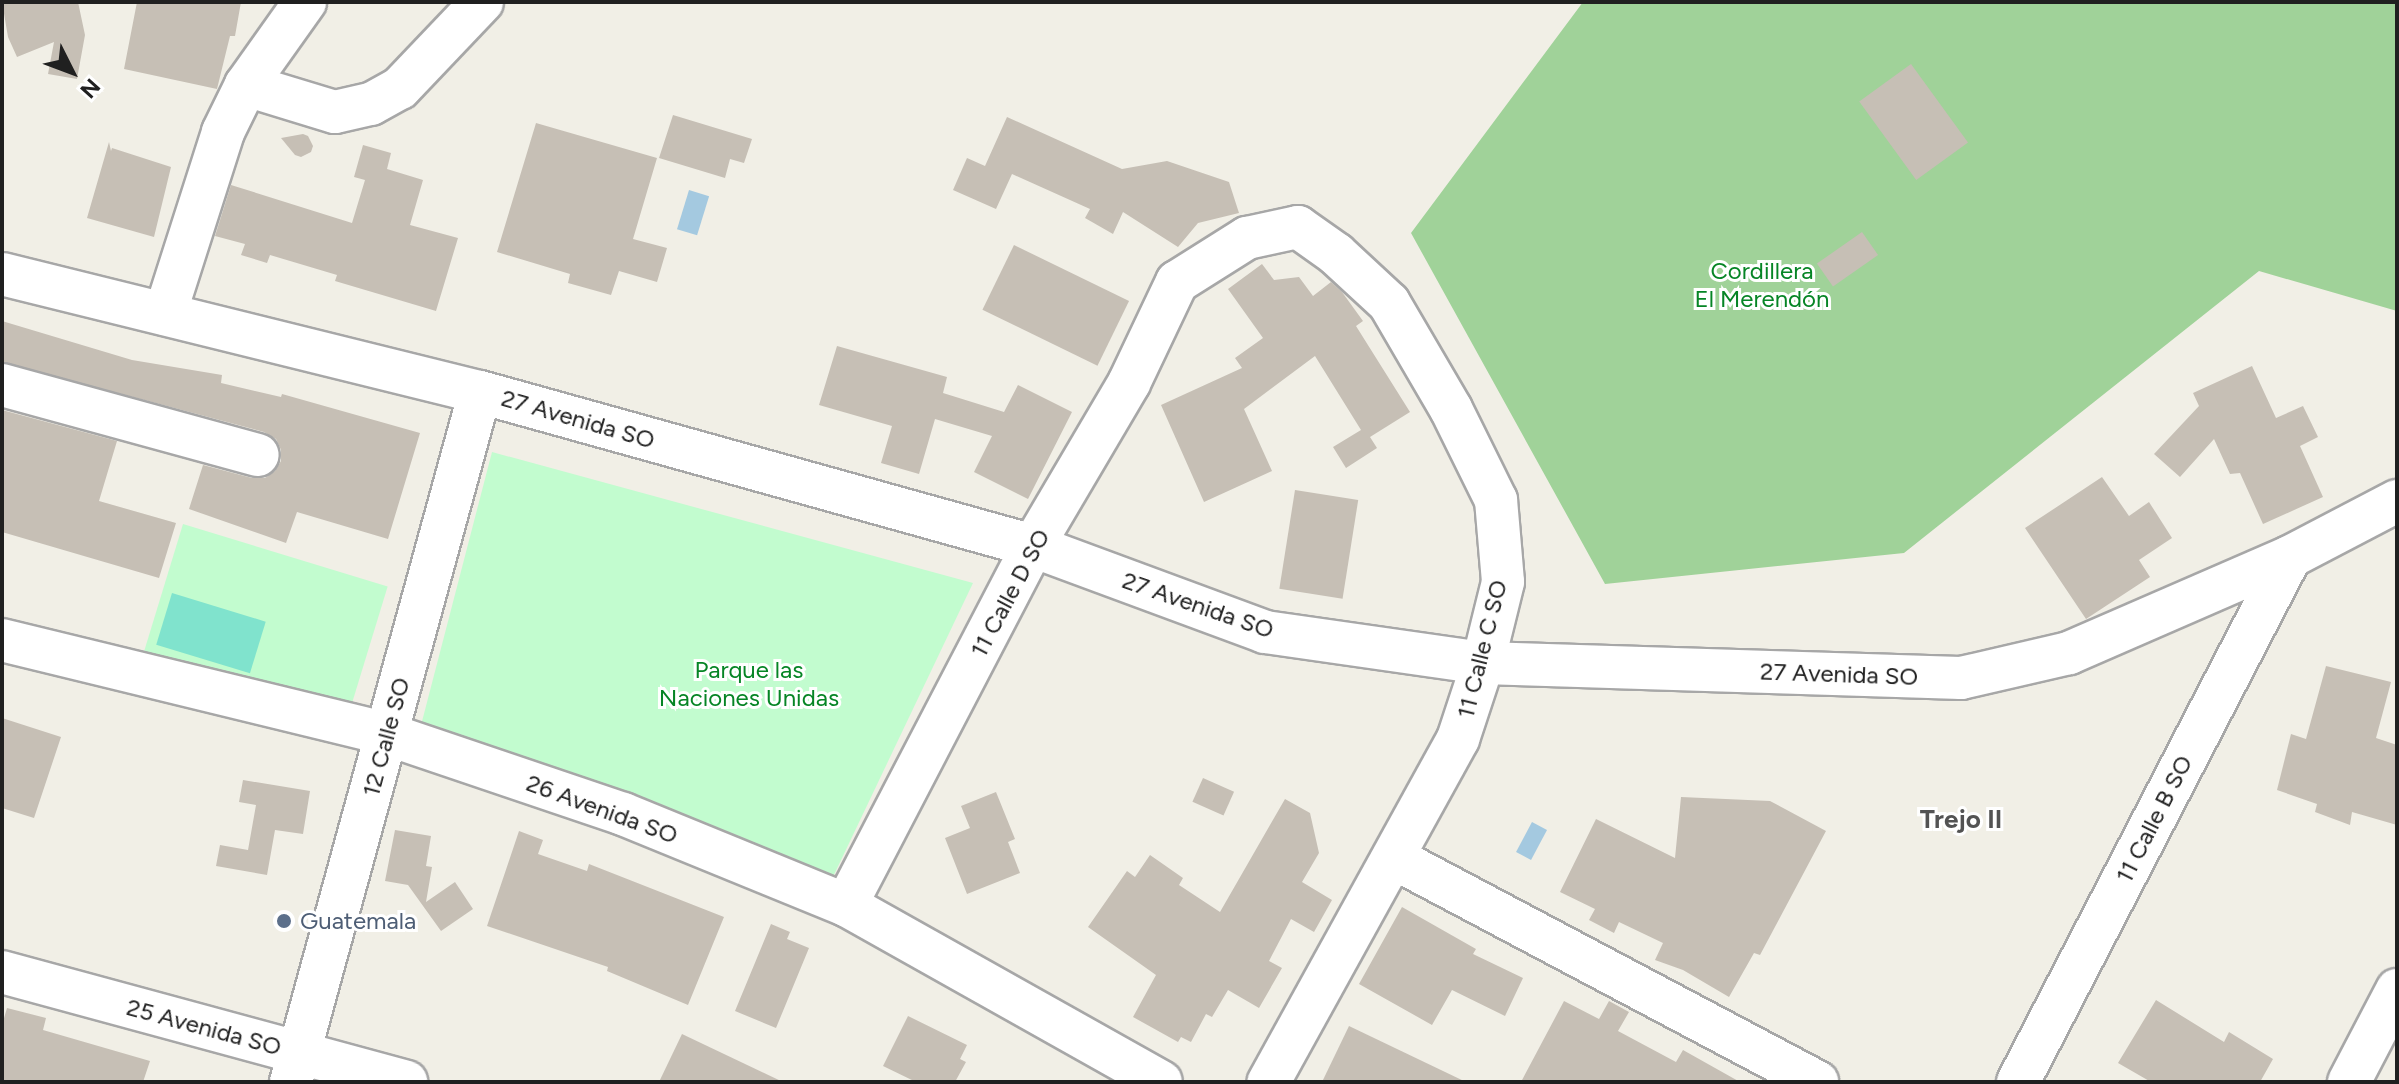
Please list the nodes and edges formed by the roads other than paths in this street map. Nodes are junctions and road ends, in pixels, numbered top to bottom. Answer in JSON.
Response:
{"nodes":[{"id":1,"x":305,"y":2,"type":"edge"},
{"id":2,"x":482,"y":2,"type":"edge"},
{"id":3,"x":246,"y":85,"type":"junction"},
{"id":4,"x":2,"y":274,"type":"edge"},
{"id":5,"x":1177,"y":282,"type":"joint"},
{"id":6,"x":165,"y":314,"type":"junction"},
{"id":7,"x":2,"y":385,"type":"edge"},
{"id":8,"x":480,"y":392,"type":"junction"},
{"id":9,"x":258,"y":455,"type":"dead end"},
{"id":10,"x":2397,"y":501,"type":"edge"},
{"id":11,"x":1033,"y":546,"type":"junction"},
{"id":12,"x":2290,"y":557,"type":"junction"},
{"id":13,"x":2,"y":640,"type":"edge"},
{"id":14,"x":1483,"y":663,"type":"junction"},
{"id":15,"x":387,"y":734,"type":"junction"},
{"id":16,"x":1394,"y":858,"type":"junction"},
{"id":17,"x":846,"y":905,"type":"junction"},
{"id":18,"x":2,"y":972,"type":"edge"},
{"id":19,"x":2397,"y":990,"type":"edge"},
{"id":20,"x":295,"y":1068,"type":"edge"},
{"id":21,"x":1807,"y":1080,"type":"edge"},
{"id":22,"x":406,"y":1082,"type":"edge"},
{"id":23,"x":1161,"y":1082,"type":"edge"},
{"id":24,"x":1269,"y":1082,"type":"edge"},
{"id":25,"x":2018,"y":1082,"type":"edge"},
{"id":26,"x":2349,"y":1082,"type":"edge"}],
"edges":[{"from":1,"to":3,"type":"street"},
{"from":2,"to":3,"type":"street"},
{"from":3,"to":6,"type":"street"},
{"from":4,"to":6,"type":"street","name":"27 Avenida SO"},
{"from":5,"to":11,"type":"street","name":"11 Calle D SO"},
{"from":5,"to":14,"type":"street","name":"11 Calle C SO"},
{"from":6,"to":8,"type":"street","name":"27 Avenida SO"},
{"from":7,"to":9,"type":"street"},
{"from":8,"to":11,"type":"street","name":"27 Avenida SO"},
{"from":8,"to":15,"type":"street","name":"12 Calle SO"},
{"from":10,"to":12,"type":"street","name":"27 Avenida SO"},
{"from":11,"to":14,"type":"street","name":"27 Avenida SO"},
{"from":11,"to":17,"type":"street","name":"11 Calle D SO"},
{"from":12,"to":14,"type":"street","name":"27 Avenida SO"},
{"from":12,"to":25,"type":"street","name":"11 Calle B SO"},
{"from":13,"to":15,"type":"street","name":"26 Avenida SO"},
{"from":14,"to":16,"type":"street","name":"11 Calle C SO"},
{"from":15,"to":17,"type":"street","name":"26 Avenida SO"},
{"from":15,"to":20,"type":"street","name":"12 Calle SO"},
{"from":16,"to":21,"type":"street"},
{"from":16,"to":24,"type":"street","name":"11 Calle C SO"},
{"from":17,"to":23,"type":"street","name":"26 Avenida SO"},
{"from":18,"to":20,"type":"street","name":"25 Avenida SO"},
{"from":19,"to":26,"type":"street"},
{"from":20,"to":22,"type":"street","name":"25 Avenida SO"}]}
